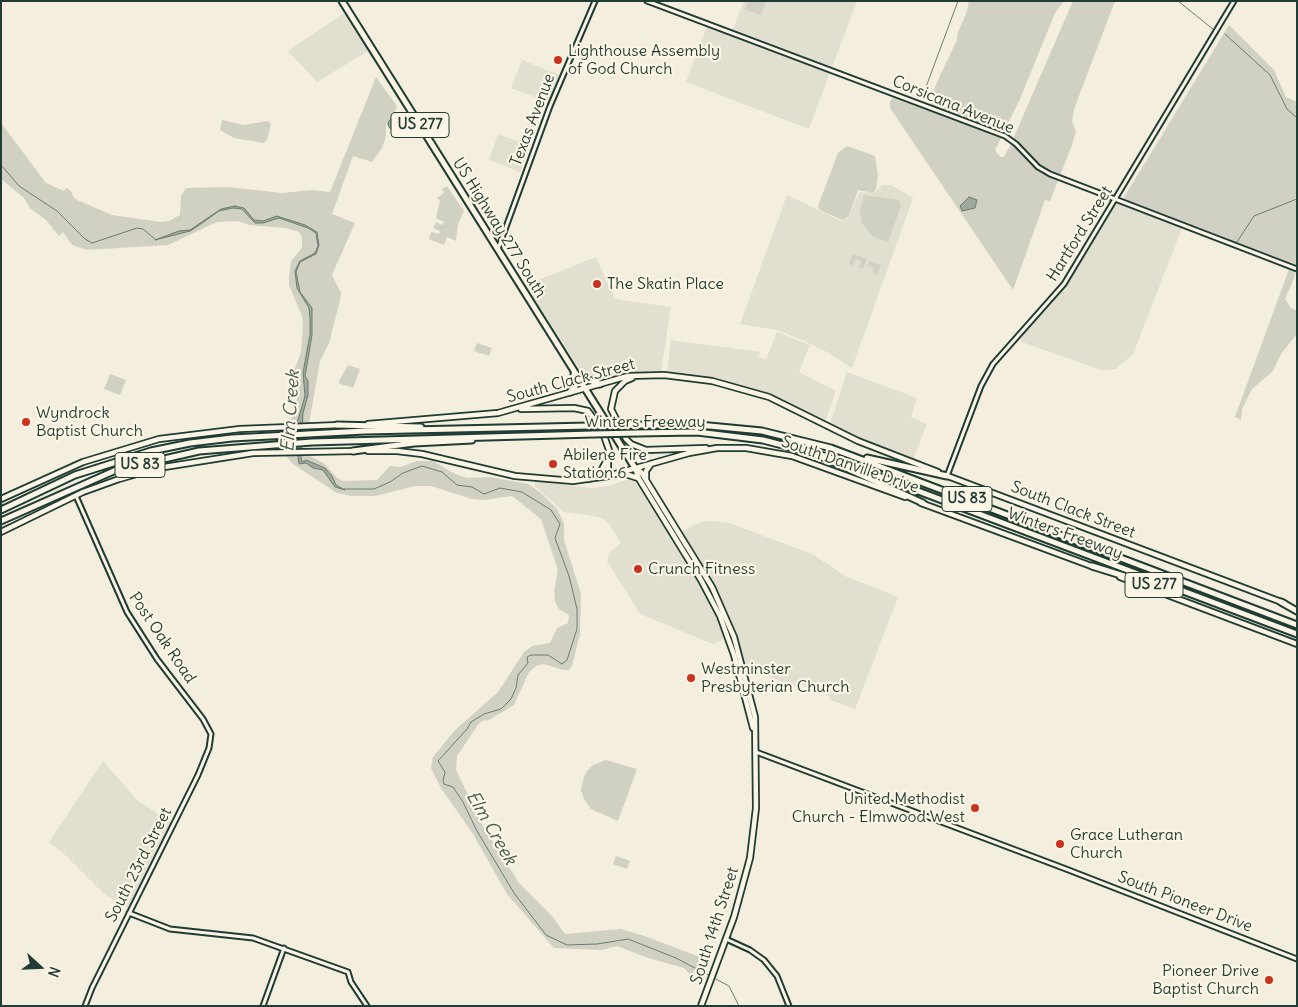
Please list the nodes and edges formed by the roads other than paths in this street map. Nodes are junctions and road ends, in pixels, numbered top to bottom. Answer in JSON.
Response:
{"nodes":[{"id":1,"x":342,"y":1,"type":"edge"},
{"id":2,"x":595,"y":1,"type":"edge"},
{"id":3,"x":647,"y":1,"type":"edge"},
{"id":4,"x":1234,"y":1,"type":"edge"},
{"id":5,"x":1116,"y":200,"type":"junction"},
{"id":6,"x":497,"y":250,"type":"junction"},
{"id":7,"x":1297,"y":269,"type":"edge"},
{"id":8,"x":574,"y":371,"type":"junction"},
{"id":9,"x":640,"y":375,"type":"junction"},
{"id":10,"x":578,"y":377,"type":"junction"},
{"id":11,"x":600,"y":384,"type":"junction"},
{"id":12,"x":585,"y":388,"type":"junction"},
{"id":13,"x":570,"y":392,"type":"junction"},
{"id":14,"x":516,"y":409,"type":"junction"},
{"id":15,"x":337,"y":426,"type":"junction"},
{"id":16,"x":479,"y":428,"type":"junction"},
{"id":17,"x":499,"y":436,"type":"junction"},
{"id":18,"x":825,"y":446,"type":"junction"},
{"id":19,"x":717,"y":448,"type":"junction"},
{"id":20,"x":805,"y":450,"type":"junction"},
{"id":21,"x":353,"y":451,"type":"junction"},
{"id":22,"x":608,"y":458,"type":"junction"},
{"id":23,"x":652,"y":463,"type":"junction"},
{"id":24,"x":635,"y":468,"type":"junction"},
{"id":25,"x":620,"y":473,"type":"junction"},
{"id":26,"x":608,"y":476,"type":"junction"},
{"id":27,"x":947,"y":476,"type":"junction"},
{"id":28,"x":639,"y":479,"type":"junction"},
{"id":29,"x":588,"y":480,"type":"junction"},
{"id":30,"x":646,"y":480,"type":"junction"},
{"id":31,"x":76,"y":496,"type":"junction"},
{"id":32,"x":1,"y":499,"type":"edge"},
{"id":33,"x":923,"y":504,"type":"junction"},
{"id":34,"x":1,"y":510,"type":"edge"},
{"id":35,"x":1,"y":521,"type":"edge"},
{"id":36,"x":1,"y":532,"type":"edge"},
{"id":37,"x":1092,"y":566,"type":"junction"},
{"id":38,"x":1281,"y":602,"type":"joint"},
{"id":39,"x":1217,"y":604,"type":"junction"},
{"id":40,"x":1297,"y":610,"type":"edge"},
{"id":41,"x":1297,"y":625,"type":"edge"},
{"id":42,"x":1297,"y":634,"type":"edge"},
{"id":43,"x":1297,"y":644,"type":"edge"},
{"id":44,"x":749,"y":714,"type":"junction"},
{"id":45,"x":755,"y":717,"type":"junction"},
{"id":46,"x":211,"y":734,"type":"joint"},
{"id":47,"x":754,"y":734,"type":"junction"},
{"id":48,"x":756,"y":752,"type":"junction"},
{"id":49,"x":129,"y":913,"type":"junction"},
{"id":50,"x":726,"y":939,"type":"junction"},
{"id":51,"x":284,"y":948,"type":"junction"},
{"id":52,"x":1297,"y":959,"type":"edge"},
{"id":53,"x":85,"y":1006,"type":"edge"},
{"id":54,"x":263,"y":1006,"type":"edge"},
{"id":55,"x":367,"y":1006,"type":"edge"},
{"id":56,"x":701,"y":1006,"type":"edge"},
{"id":57,"x":789,"y":1006,"type":"edge"}],
"edges":[{"from":1,"to":6,"type":"highway","name":"US Highway 277 South","number":"US 277"},
{"from":2,"to":6,"type":"street","name":"Texas Avenue"},
{"from":3,"to":5,"type":"street","name":"Corsicana Avenue"},
{"from":4,"to":5,"type":"street","name":"Hartford Street"},
{"from":5,"to":7,"type":"street","name":"Corsicana Avenue"},
{"from":5,"to":27,"type":"street","name":"Hartford Street"},
{"from":6,"to":8,"type":"highway","name":"US Highway 277 South","number":"US 277"},
{"from":8,"to":10,"type":"highway","name":"US Highway 277 South","number":"US 277"},
{"from":8,"to":13,"type":"highway"},
{"from":9,"to":11,"type":"main road","name":"South Clack Street","number":"US 277"},
{"from":9,"to":19,"type":"main road"},
{"from":9,"to":27,"type":"main road","name":"South Clack Street","number":"US 277"},
{"from":10,"to":11,"type":"highway"},
{"from":10,"to":12,"type":"highway","name":"US Highway 277 South","number":"US 277"},
{"from":11,"to":12,"type":"main road","name":"South Clack Street","number":"US 277"},
{"from":12,"to":13,"type":"main road","name":"South Clack Street"},
{"from":12,"to":24,"type":"highway","name":"US Highway 277 South","number":"US 277"},
{"from":13,"to":14,"type":"main road","name":"South Clack Street"},
{"from":14,"to":15,"type":"main road","name":"South Clack Street"},
{"from":14,"to":22,"type":"main road"},
{"from":15,"to":16,"type":"highway"},
{"from":15,"to":32,"type":"main road","name":"South Clack Street"},
{"from":16,"to":18,"type":"highway","name":"Winters Freeway","number":"US 83","bridge":true},
{"from":16,"to":34,"type":"highway","name":"Winters Freeway","number":"US 83"},
{"from":17,"to":20,"type":"highway","name":"Winters Freeway","number":"US 83","bridge":true},
{"from":17,"to":21,"type":"highway"},
{"from":17,"to":35,"type":"highway","name":"Winters Freeway","number":"US 83"},
{"from":18,"to":27,"type":"highway"},
{"from":18,"to":41,"type":"highway","name":"Winters Freeway","number":"US 83"},
{"from":19,"to":23,"type":"main road","name":"South Danville Drive","number":"US 277"},
{"from":19,"to":33,"type":"main road","name":"South Danville Drive","number":"US 277"},
{"from":20,"to":33,"type":"highway"},
{"from":20,"to":39,"type":"highway","name":"Winters Freeway","number":"US 83"},
{"from":21,"to":29,"type":"main road","name":"South Danville Drive"},
{"from":21,"to":31,"type":"main road","name":"South Danville Drive"},
{"from":22,"to":26,"type":"main road"},
{"from":22,"to":29,"type":"main road"},
{"from":23,"to":24,"type":"main road","name":"South Danville Drive","number":"US 277"},
{"from":23,"to":30,"type":"main road"},
{"from":24,"to":25,"type":"main road","name":"South Danville Drive"},
{"from":24,"to":28,"type":"main road","name":"South 14th Street"},
{"from":24,"to":30,"type":"main road","name":"South 14th Street"},
{"from":25,"to":26,"type":"main road","name":"South Danville Drive"},
{"from":25,"to":28,"type":"main road"},
{"from":26,"to":29,"type":"main road","name":"South Danville Drive"},
{"from":27,"to":38,"type":"main road","name":"South Clack Street","number":"US 277"},
{"from":28,"to":44,"type":"main road","name":"South 14th Street"},
{"from":30,"to":45,"type":"main road","name":"South 14th Street"},
{"from":31,"to":36,"type":"main road","name":"South Danville Drive"},
{"from":31,"to":46,"type":"street","name":"Post Oak Road"},
{"from":33,"to":37,"type":"main road","name":"South Danville Drive","number":"US 277"},
{"from":37,"to":39,"type":"highway","number":"US 277"},
{"from":37,"to":43,"type":"main road","name":"South Danville Drive"},
{"from":38,"to":40,"type":"highway","number":"US 277"},
{"from":39,"to":42,"type":"highway","name":"Winters Freeway","number":"US 83"},
{"from":44,"to":45,"type":"street"},
{"from":44,"to":47,"type":"main road","name":"South 14th Street"},
{"from":45,"to":47,"type":"main road","name":"South 14th Street"},
{"from":46,"to":49,"type":"street","name":"South 23rd Street"},
{"from":47,"to":48,"type":"main road","name":"South 14th Street"},
{"from":48,"to":50,"type":"main road","name":"South 14th Street"},
{"from":48,"to":52,"type":"street","name":"South Pioneer Drive"},
{"from":49,"to":51,"type":"street"},
{"from":49,"to":53,"type":"street","name":"South 23rd Street"},
{"from":50,"to":56,"type":"main road","name":"South 14th Street"},
{"from":50,"to":57,"type":"street"},
{"from":51,"to":54,"type":"street"},
{"from":51,"to":55,"type":"street"}]}
